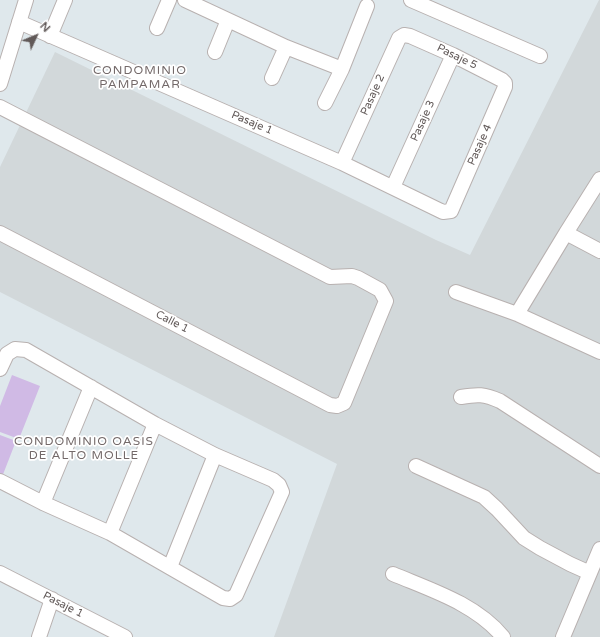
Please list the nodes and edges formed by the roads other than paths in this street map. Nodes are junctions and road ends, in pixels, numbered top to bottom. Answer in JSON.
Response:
{"nodes":[{"id":1,"x":26,"y":0,"type":"edge"},
{"id":2,"x":65,"y":0,"type":"edge"},
{"id":3,"x":169,"y":0,"type":"edge"},
{"id":4,"x":185,"y":0,"type":"edge"},
{"id":5,"x":411,"y":0,"type":"edge"},
{"id":6,"x":367,"y":6,"type":"dead end"},
{"id":7,"x":228,"y":20,"type":"junction"},
{"id":8,"x":19,"y":22,"type":"junction"},
{"id":9,"x":157,"y":28,"type":"dead end"},
{"id":10,"x":50,"y":36,"type":"junction"},
{"id":11,"x":410,"y":36,"type":"joint"},
{"id":12,"x":286,"y":47,"type":"junction"},
{"id":13,"x":215,"y":52,"type":"dead end"},
{"id":14,"x":454,"y":55,"type":"junction"},
{"id":15,"x":540,"y":56,"type":"dead end"},
{"id":16,"x":342,"y":68,"type":"junction"},
{"id":17,"x":272,"y":78,"type":"dead end"},
{"id":18,"x":502,"y":80,"type":"joint"},
{"id":19,"x":0,"y":84,"type":"edge"},
{"id":20,"x":325,"y":103,"type":"dead end"},
{"id":21,"x":0,"y":107,"type":"edge"},
{"id":22,"x":342,"y":162,"type":"junction"},
{"id":23,"x":600,"y":178,"type":"edge"},
{"id":24,"x":393,"y":187,"type":"junction"},
{"id":25,"x":451,"y":211,"type":"joint"},
{"id":26,"x":566,"y":233,"type":"junction"},
{"id":27,"x":0,"y":234,"type":"edge"},
{"id":28,"x":600,"y":251,"type":"edge"},
{"id":29,"x":456,"y":292,"type":"dead end"},
{"id":30,"x":517,"y":314,"type":"junction"},
{"id":31,"x":600,"y":352,"type":"edge"},
{"id":32,"x":0,"y":369,"type":"edge"},
{"id":33,"x":91,"y":387,"type":"junction"},
{"id":34,"x":461,"y":398,"type":"dead end"},
{"id":35,"x":155,"y":424,"type":"junction"},
{"id":36,"x":215,"y":455,"type":"junction"},
{"id":37,"x":416,"y":466,"type":"dead end"},
{"id":38,"x":600,"y":466,"type":"edge"},
{"id":39,"x":0,"y":481,"type":"edge"},
{"id":40,"x":43,"y":503,"type":"junction"},
{"id":41,"x":110,"y":533,"type":"junction"},
{"id":42,"x":600,"y":549,"type":"edge"},
{"id":43,"x":170,"y":567,"type":"junction"},
{"id":44,"x":0,"y":573,"type":"edge"},
{"id":45,"x":590,"y":573,"type":"junction"},
{"id":46,"x":393,"y":574,"type":"dead end"},
{"id":47,"x":52,"y":599,"type":"junction"},
{"id":48,"x":106,"y":632,"type":"edge"},
{"id":49,"x":39,"y":637,"type":"edge"},
{"id":50,"x":125,"y":637,"type":"edge"},
{"id":51,"x":502,"y":637,"type":"edge"},
{"id":52,"x":563,"y":637,"type":"edge"}],
"edges":[{"from":1,"to":8,"type":"street"},
{"from":2,"to":10,"type":"street"},
{"from":3,"to":9,"type":"street"},
{"from":4,"to":7,"type":"street"},
{"from":5,"to":15,"type":"street"},
{"from":6,"to":16,"type":"street"},
{"from":7,"to":12,"type":"street"},
{"from":7,"to":13,"type":"street"},
{"from":8,"to":10,"type":"street","name":"Pasaje 1"},
{"from":8,"to":19,"type":"street"},
{"from":10,"to":22,"type":"street","name":"Pasaje 1"},
{"from":11,"to":14,"type":"street","name":"Pasaje 5"},
{"from":11,"to":22,"type":"street","name":"Pasaje 2"},
{"from":12,"to":16,"type":"street"},
{"from":12,"to":17,"type":"street"},
{"from":14,"to":18,"type":"street","name":"Pasaje 5"},
{"from":14,"to":24,"type":"street","name":"Pasaje 3"},
{"from":16,"to":20,"type":"street"},
{"from":18,"to":25,"type":"street","name":"Pasaje 4"},
{"from":21,"to":27,"type":"street","name":"Calle 1"},
{"from":22,"to":24,"type":"street","name":"Pasaje 1"},
{"from":23,"to":26,"type":"street"},
{"from":24,"to":25,"type":"street","name":"Pasaje 1"},
{"from":26,"to":28,"type":"street"},
{"from":26,"to":30,"type":"street"},
{"from":29,"to":30,"type":"street"},
{"from":30,"to":31,"type":"street"},
{"from":32,"to":33,"type":"street"},
{"from":33,"to":35,"type":"street"},
{"from":33,"to":40,"type":"street"},
{"from":34,"to":38,"type":"street"},
{"from":35,"to":36,"type":"street"},
{"from":35,"to":41,"type":"street"},
{"from":36,"to":43,"type":"street"},
{"from":36,"to":43,"type":"street"},
{"from":37,"to":45,"type":"street"},
{"from":39,"to":40,"type":"street"},
{"from":40,"to":41,"type":"street"},
{"from":41,"to":43,"type":"street"},
{"from":42,"to":45,"type":"street"},
{"from":44,"to":47,"type":"street","name":"Pasaje 1"},
{"from":45,"to":52,"type":"street"},
{"from":46,"to":51,"type":"street"},
{"from":47,"to":48,"type":"street","name":"Pasaje 1"},
{"from":47,"to":49,"type":"street"},
{"from":48,"to":50,"type":"street","name":"Pasaje 1"}]}
